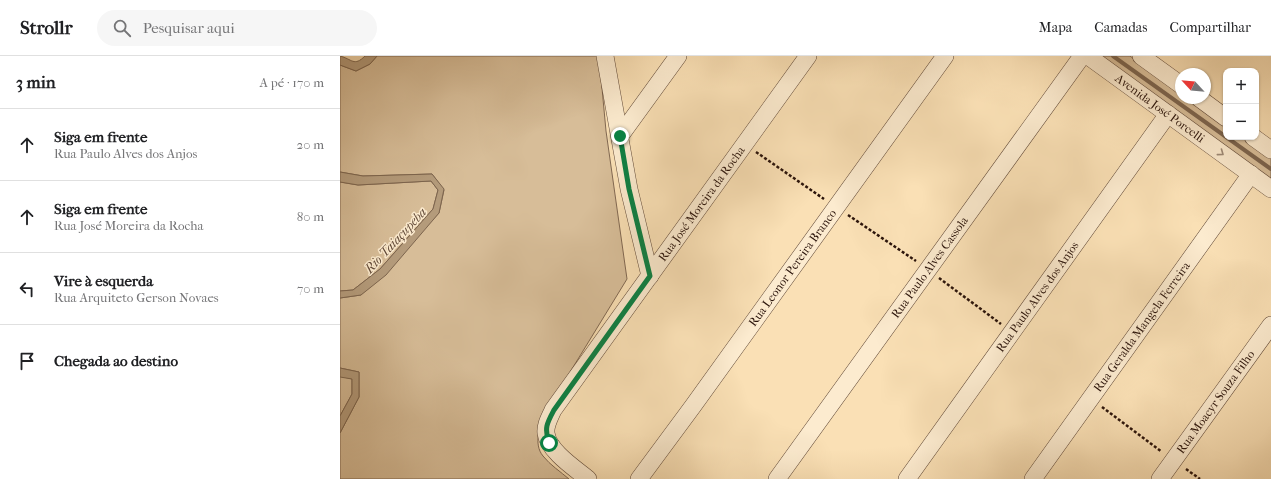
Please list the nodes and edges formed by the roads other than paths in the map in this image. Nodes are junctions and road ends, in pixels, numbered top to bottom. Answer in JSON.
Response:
{"nodes":[{"id":1,"x":605,"y":56,"type":"edge"},
{"id":2,"x":678,"y":56,"type":"edge"},
{"id":3,"x":808,"y":56,"type":"edge"},
{"id":4,"x":945,"y":56,"type":"edge"},
{"id":5,"x":1082,"y":56,"type":"edge"},
{"id":6,"x":1088,"y":56,"type":"edge"},
{"id":7,"x":1141,"y":56,"type":"edge"},
{"id":8,"x":1175,"y":81,"type":"edge"},
{"id":9,"x":1207,"y":104,"type":"edge"},
{"id":10,"x":1168,"y":114,"type":"junction"},
{"id":11,"x":1223,"y":116,"type":"edge"},
{"id":12,"x":620,"y":136,"type":"junction"},
{"id":13,"x":1257,"y":140,"type":"edge"},
{"id":14,"x":1271,"y":150,"type":"edge"},
{"id":15,"x":1251,"y":174,"type":"junction"},
{"id":16,"x":1271,"y":189,"type":"edge"},
{"id":17,"x":650,"y":276,"type":"junction"},
{"id":18,"x":1271,"y":324,"type":"edge"},
{"id":19,"x":588,"y":479,"type":"edge"},
{"id":20,"x":639,"y":479,"type":"edge"},
{"id":21,"x":777,"y":479,"type":"edge"},
{"id":22,"x":907,"y":479,"type":"edge"},
{"id":23,"x":1033,"y":479,"type":"edge"},
{"id":24,"x":1160,"y":479,"type":"edge"}],
"edges":[{"from":1,"to":12,"type":"street"},
{"from":2,"to":12,"type":"street"},
{"from":3,"to":17,"type":"street","name":"Rua José Moreira da Rocha"},
{"from":4,"to":20,"type":"street","name":"Rua Leonor Pereira Branco"},
{"from":5,"to":21,"type":"street","name":"Rua Paulo Alves Cassola"},
{"from":6,"to":10,"type":"street","name":"Avenida José Porcelli"},
{"from":7,"to":8,"type":"street"},
{"from":9,"to":11,"type":"street"},
{"from":10,"to":15,"type":"street","name":"Avenida José Porcelli","one_way":true},
{"from":10,"to":22,"type":"street","name":"Rua Paulo Alves dos Anjos"},
{"from":12,"to":17,"type":"street"},
{"from":13,"to":14,"type":"street"},
{"from":15,"to":16,"type":"street","name":"Avenida José Porcelli"},
{"from":15,"to":23,"type":"street","name":"Rua Geralda Mangela Ferreira"},
{"from":17,"to":19,"type":"street","name":"Rua José Moreira da Rocha"},
{"from":18,"to":24,"type":"street","name":"Rua Moacyr Souza Filho"}]}
